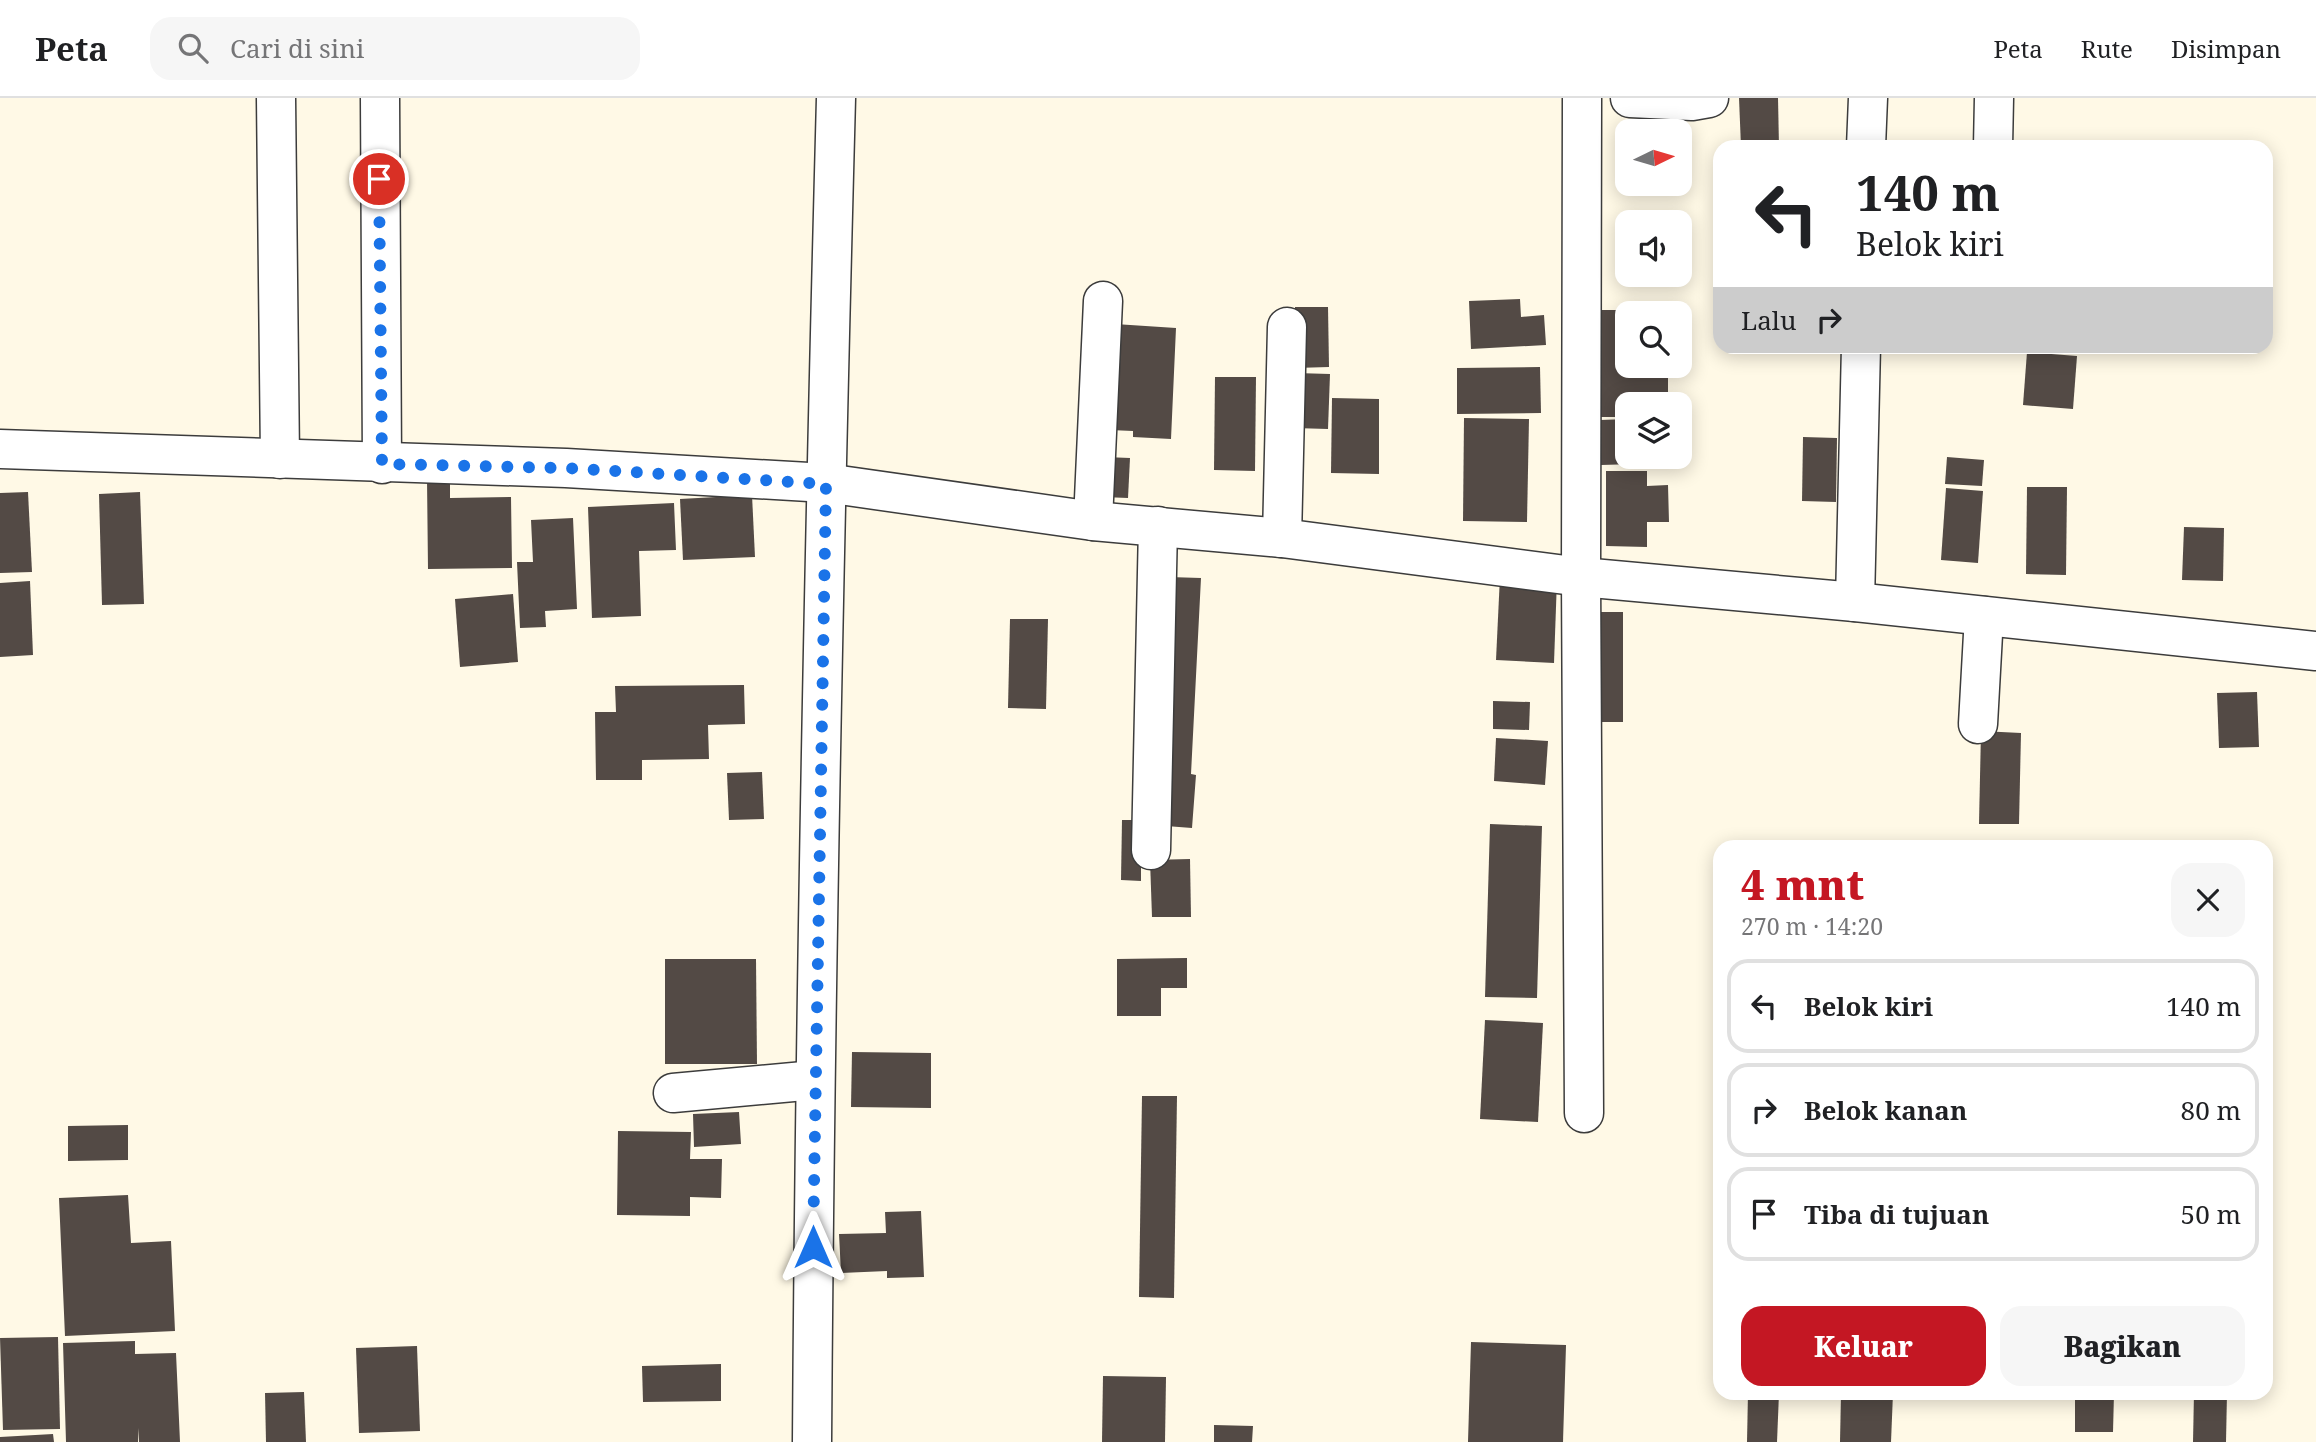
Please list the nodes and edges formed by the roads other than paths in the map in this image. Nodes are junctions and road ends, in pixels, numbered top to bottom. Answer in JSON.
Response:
{"nodes":[{"id":1,"x":276,"y":98,"type":"edge"},
{"id":2,"x":380,"y":98,"type":"edge"},
{"id":3,"x":836,"y":98,"type":"edge"},
{"id":4,"x":1582,"y":98,"type":"edge"},
{"id":5,"x":1630,"y":98,"type":"edge"},
{"id":6,"x":1709,"y":98,"type":"edge"},
{"id":7,"x":1868,"y":98,"type":"edge"},
{"id":8,"x":1994,"y":98,"type":"edge"},
{"id":9,"x":1866,"y":140,"type":"edge"},
{"id":10,"x":1993,"y":140,"type":"edge"},
{"id":11,"x":1103,"y":301,"type":"dead end"},
{"id":12,"x":1287,"y":327,"type":"dead end"},
{"id":13,"x":1861,"y":354,"type":"edge"},
{"id":14,"x":0,"y":449,"type":"edge"},
{"id":15,"x":281,"y":458,"type":"junction"},
{"id":16,"x":382,"y":464,"type":"junction"},
{"id":17,"x":826,"y":484,"type":"junction"},
{"id":18,"x":1093,"y":521,"type":"junction"},
{"id":19,"x":1158,"y":526,"type":"junction"},
{"id":20,"x":1282,"y":538,"type":"junction"},
{"id":21,"x":1581,"y":577,"type":"junction"},
{"id":22,"x":1855,"y":602,"type":"junction"},
{"id":23,"x":1984,"y":616,"type":"junction"},
{"id":24,"x":2316,"y":651,"type":"edge"},
{"id":25,"x":1978,"y":724,"type":"dead end"},
{"id":26,"x":1151,"y":850,"type":"dead end"},
{"id":27,"x":815,"y":1080,"type":"junction"},
{"id":28,"x":673,"y":1093,"type":"dead end"},
{"id":29,"x":1584,"y":1113,"type":"dead end"},
{"id":30,"x":812,"y":1442,"type":"edge"}],
"edges":[{"from":1,"to":15,"type":"street"},
{"from":2,"to":16,"type":"street"},
{"from":3,"to":17,"type":"street"},
{"from":4,"to":21,"type":"street"},
{"from":5,"to":6,"type":"street"},
{"from":7,"to":9,"type":"street"},
{"from":8,"to":10,"type":"street"},
{"from":11,"to":18,"type":"street"},
{"from":12,"to":20,"type":"street"},
{"from":13,"to":22,"type":"street"},
{"from":14,"to":15,"type":"street"},
{"from":15,"to":16,"type":"street"},
{"from":16,"to":17,"type":"street"},
{"from":17,"to":18,"type":"street"},
{"from":17,"to":27,"type":"street"},
{"from":18,"to":19,"type":"street"},
{"from":19,"to":20,"type":"street"},
{"from":19,"to":26,"type":"street"},
{"from":20,"to":21,"type":"street"},
{"from":21,"to":22,"type":"street"},
{"from":21,"to":29,"type":"street"},
{"from":22,"to":23,"type":"street"},
{"from":23,"to":24,"type":"street"},
{"from":23,"to":25,"type":"street"},
{"from":27,"to":28,"type":"street"},
{"from":27,"to":30,"type":"street"}]}
